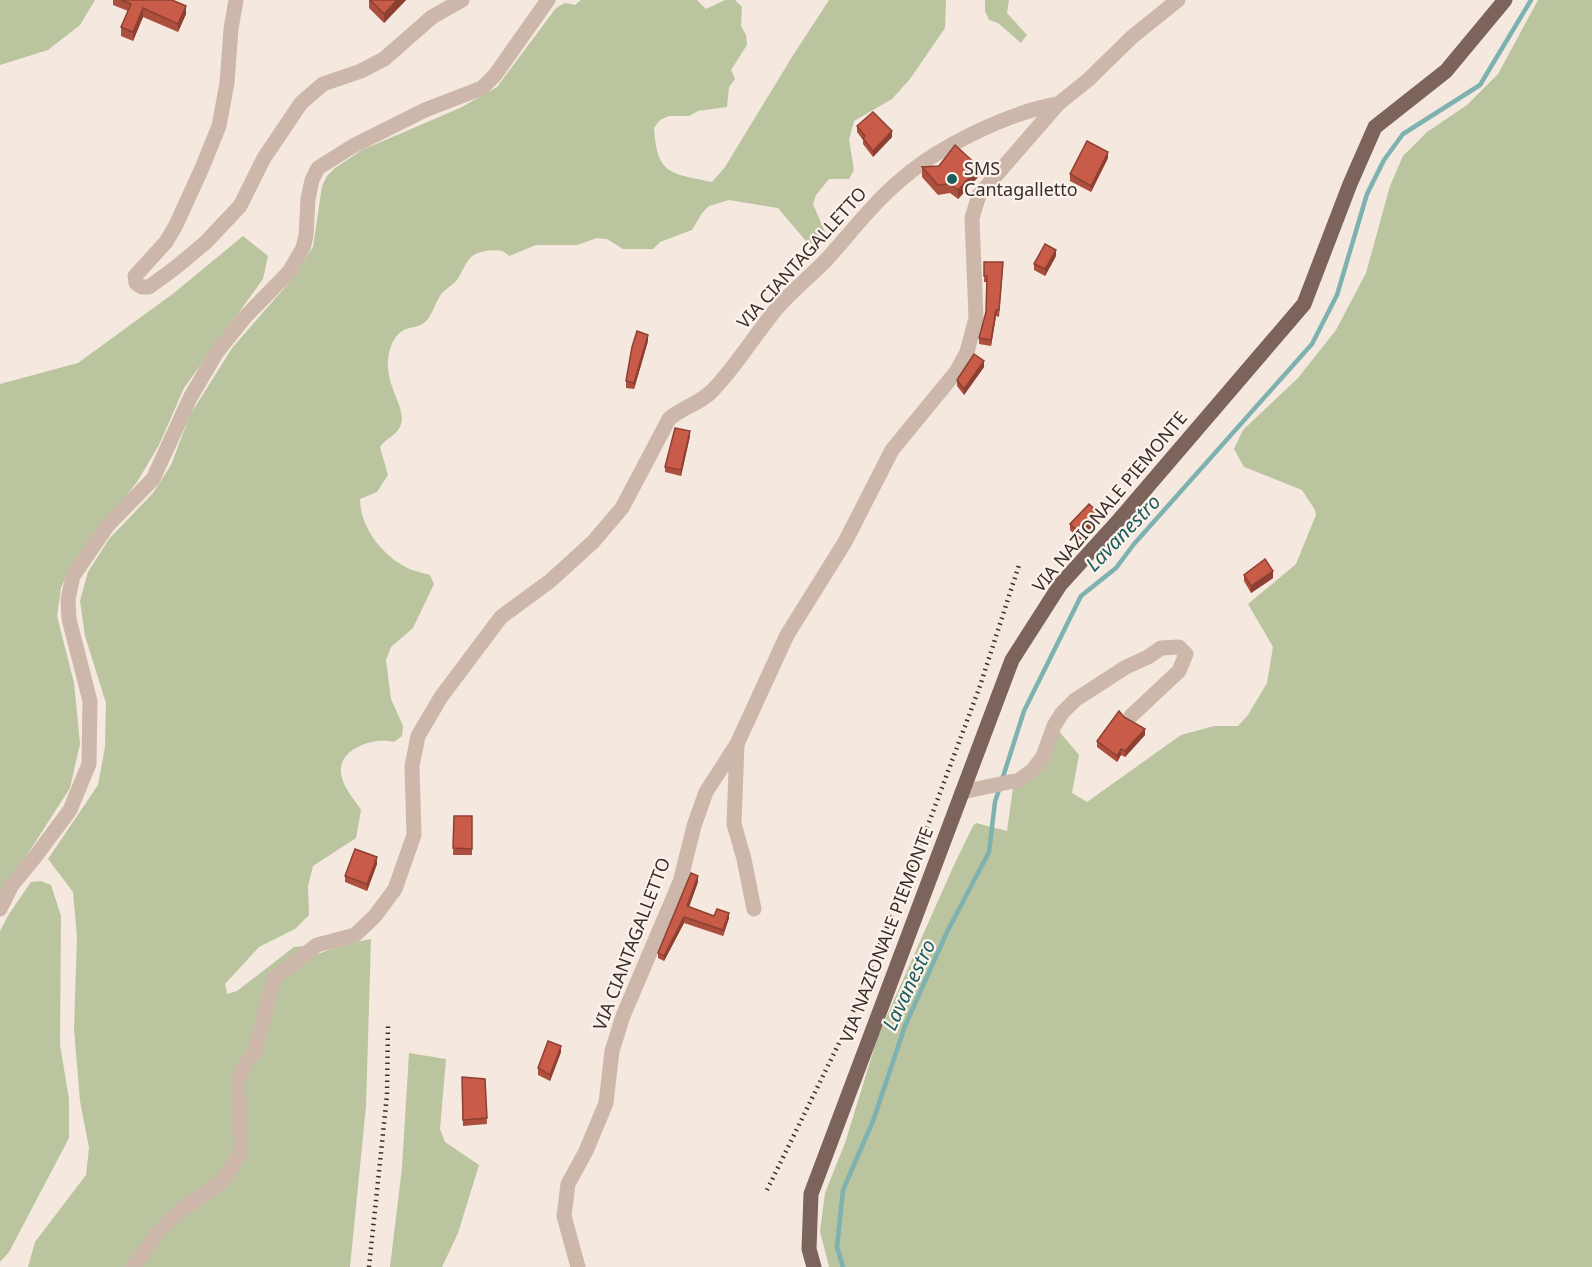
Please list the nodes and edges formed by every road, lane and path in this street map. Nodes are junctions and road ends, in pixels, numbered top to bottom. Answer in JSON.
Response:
{"nodes":[{"id":1,"x":236,"y":0,"type":"edge"},
{"id":2,"x":462,"y":0,"type":"edge"},
{"id":3,"x":548,"y":0,"type":"edge"},
{"id":4,"x":1178,"y":0,"type":"edge"},
{"id":5,"x":1504,"y":0,"type":"edge"},
{"id":6,"x":1058,"y":104,"type":"junction"},
{"id":7,"x":1131,"y":716,"type":"dead end"},
{"id":8,"x":737,"y":744,"type":"junction"},
{"id":9,"x":969,"y":790,"type":"junction"},
{"id":10,"x":0,"y":909,"type":"edge"},
{"id":11,"x":754,"y":909,"type":"dead end"},
{"id":12,"x":133,"y":1267,"type":"edge"},
{"id":13,"x":578,"y":1267,"type":"edge"},
{"id":14,"x":814,"y":1267,"type":"edge"}],
"edges":[{"from":1,"to":2,"type":"street"},
{"from":3,"to":10,"type":"street"},
{"from":4,"to":6,"type":"street","name":"VIA CIANTAGALLETTO"},
{"from":5,"to":9,"type":"main road","name":"VIA NAZIONALE PIEMONTE"},
{"from":6,"to":8,"type":"street","name":"VIA CIANTAGALLETTO"},
{"from":6,"to":12,"type":"street","name":"VIA CIANTAGALLETTO"},
{"from":7,"to":9,"type":"street"},
{"from":8,"to":11,"type":"street","name":"VIA CIANTAGALLETTO"},
{"from":8,"to":13,"type":"street","name":"VIA CIANTAGALLETTO"},
{"from":9,"to":14,"type":"main road","name":"VIA NAZIONALE PIEMONTE"}]}
